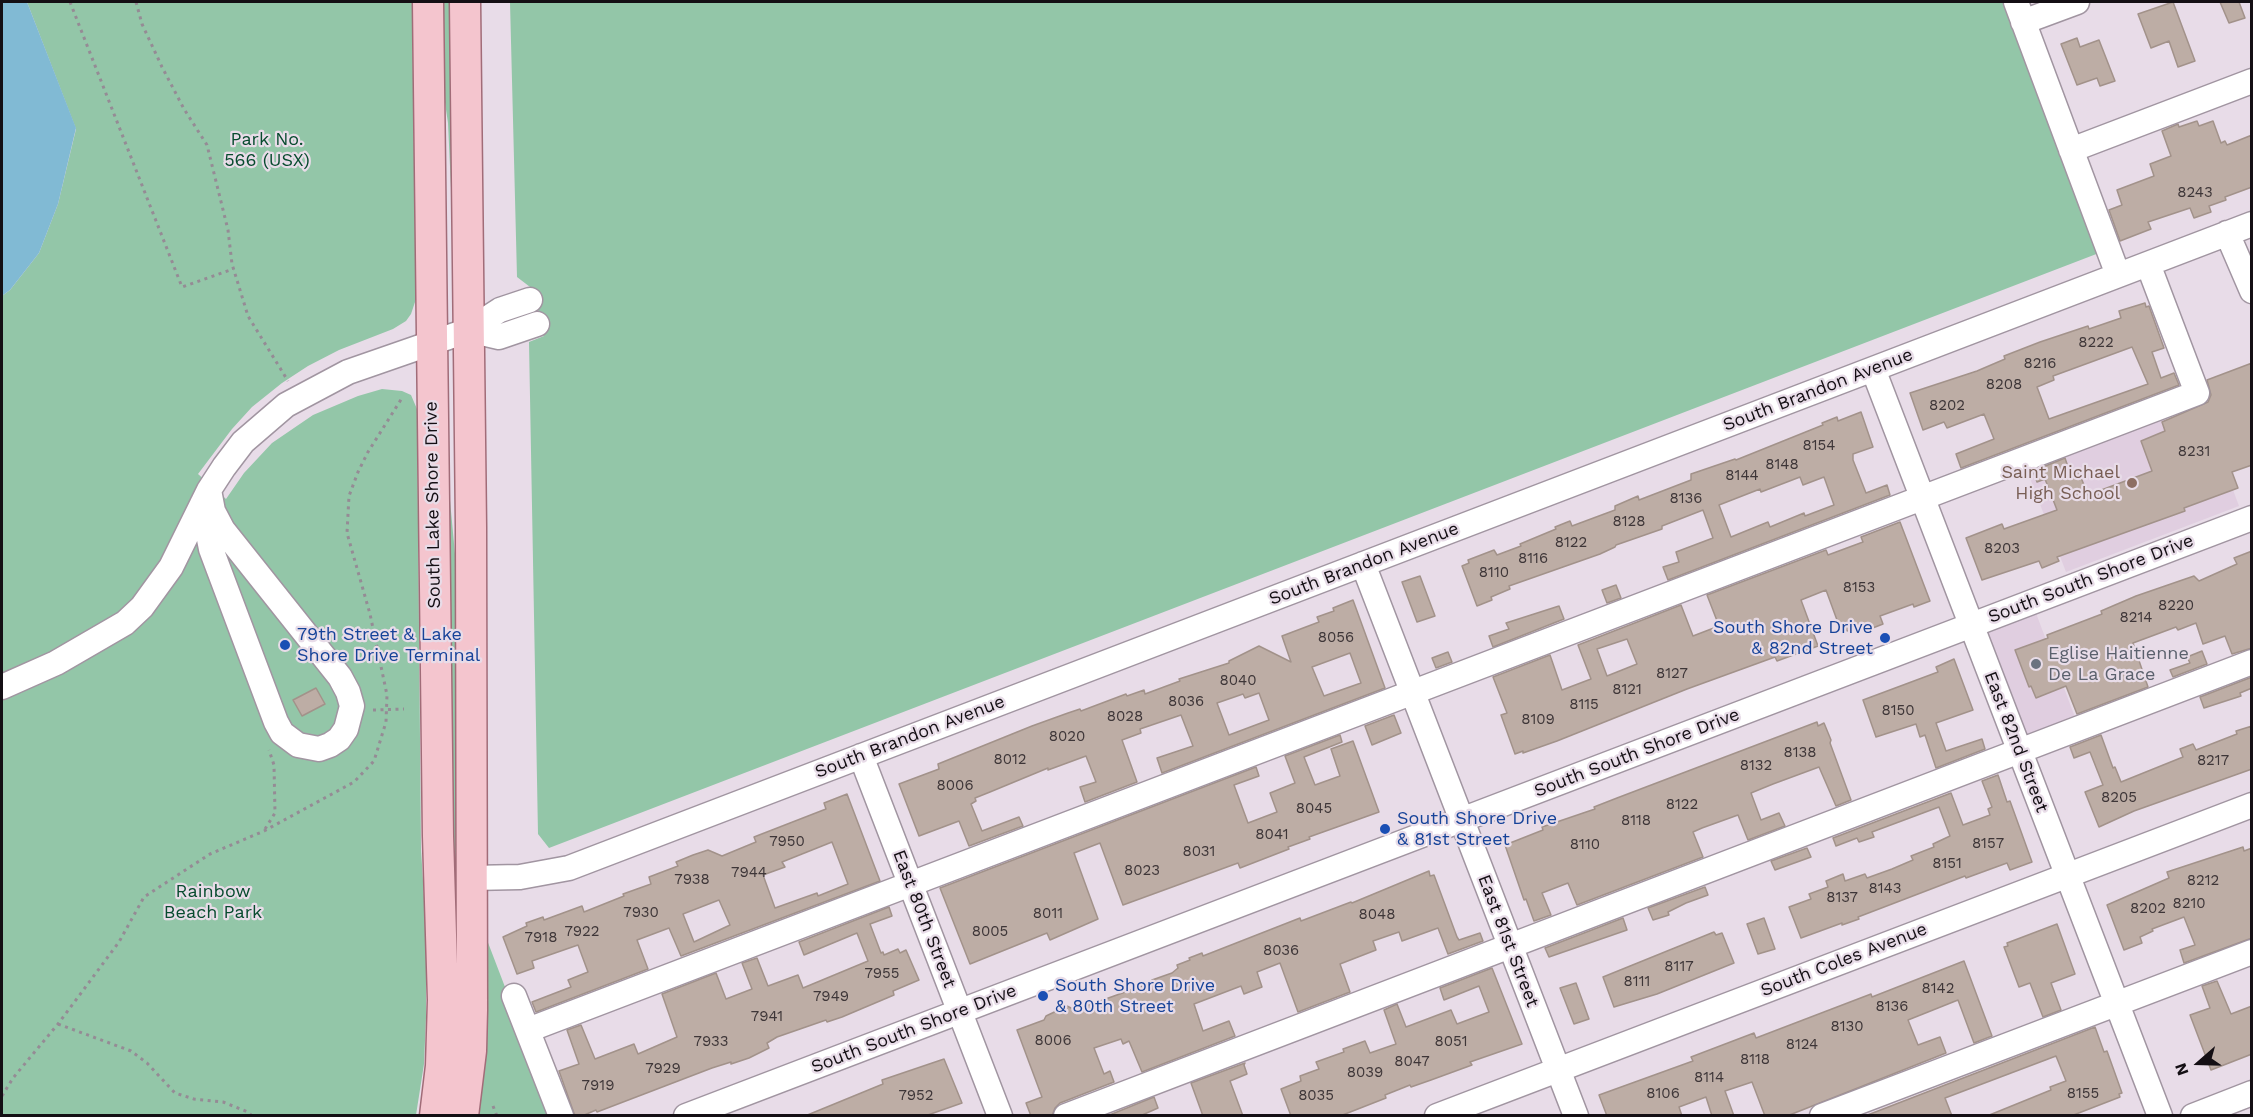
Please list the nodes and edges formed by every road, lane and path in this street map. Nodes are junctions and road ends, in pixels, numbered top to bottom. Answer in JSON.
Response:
{"nodes":[{"id":1,"x":70,"y":2,"type":"edge"},
{"id":2,"x":136,"y":2,"type":"edge"},
{"id":3,"x":428,"y":2,"type":"edge"},
{"id":4,"x":465,"y":2,"type":"edge"},
{"id":5,"x":2077,"y":2,"type":"edge"},
{"id":6,"x":2020,"y":12,"type":"edge"},
{"id":7,"x":2252,"y":81,"type":"edge"},
{"id":8,"x":2072,"y":150,"type":"junction"},
{"id":9,"x":2252,"y":224,"type":"edge"},
{"id":10,"x":2227,"y":233,"type":"junction"},
{"id":11,"x":2148,"y":264,"type":"junction"},
{"id":12,"x":233,"y":269,"type":"junction"},
{"id":13,"x":2118,"y":275,"type":"junction"},
{"id":14,"x":2251,"y":288,"type":"edge"},
{"id":15,"x":530,"y":300,"type":"dead end"},
{"id":16,"x":537,"y":324,"type":"dead end"},
{"id":17,"x":469,"y":330,"type":"junction"},
{"id":18,"x":431,"y":344,"type":"junction"},
{"id":19,"x":1873,"y":369,"type":"junction"},
{"id":20,"x":299,"y":397,"type":"junction"},
{"id":21,"x":206,"y":497,"type":"junction"},
{"id":22,"x":1923,"y":498,"type":"junction"},
{"id":23,"x":2252,"y":518,"type":"edge"},
{"id":24,"x":1363,"y":564,"type":"junction"},
{"id":25,"x":1971,"y":625,"type":"junction"},
{"id":26,"x":2252,"y":662,"type":"edge"},
{"id":27,"x":2,"y":687,"type":"edge"},
{"id":28,"x":1412,"y":693,"type":"junction"},
{"id":29,"x":404,"y":709,"type":"dead end"},
{"id":30,"x":373,"y":710,"type":"dead end"},
{"id":31,"x":2020,"y":751,"type":"junction"},
{"id":32,"x":861,"y":756,"type":"junction"},
{"id":33,"x":2252,"y":805,"type":"edge"},
{"id":34,"x":1462,"y":820,"type":"junction"},
{"id":35,"x":2067,"y":875,"type":"junction"},
{"id":36,"x":471,"y":878,"type":"junction"},
{"id":37,"x":910,"y":884,"type":"junction"},
{"id":38,"x":1510,"y":946,"type":"junction"},
{"id":39,"x":2252,"y":952,"type":"edge"},
{"id":40,"x":514,"y":996,"type":"dead end"},
{"id":41,"x":2117,"y":1003,"type":"junction"},
{"id":42,"x":959,"y":1011,"type":"junction"},
{"id":43,"x":528,"y":1030,"type":"junction"},
{"id":44,"x":1558,"y":1070,"type":"junction"},
{"id":45,"x":2252,"y":1093,"type":"edge"},
{"id":46,"x":2,"y":1096,"type":"edge"},
{"id":47,"x":493,"y":1106,"type":"dead end"},
{"id":48,"x":252,"y":1116,"type":"edge"},
{"id":49,"x":435,"y":1116,"type":"edge"},
{"id":50,"x":463,"y":1116,"type":"edge"},
{"id":51,"x":497,"y":1116,"type":"edge"},
{"id":52,"x":561,"y":1116,"type":"edge"},
{"id":53,"x":686,"y":1116,"type":"edge"},
{"id":54,"x":1000,"y":1116,"type":"edge"},
{"id":55,"x":1066,"y":1116,"type":"edge"},
{"id":56,"x":1437,"y":1116,"type":"edge"},
{"id":57,"x":1576,"y":1116,"type":"edge"},
{"id":58,"x":1822,"y":1116,"type":"edge"},
{"id":59,"x":2160,"y":1116,"type":"edge"},
{"id":60,"x":2193,"y":1116,"type":"edge"}],
"edges":[{"from":1,"to":12,"type":"path"},
{"from":2,"to":12,"type":"path"},
{"from":3,"to":18,"type":"main road","name":"South Lake Shore Drive"},
{"from":4,"to":17,"type":"main road","name":"South Lake Shore Drive"},
{"from":5,"to":6,"type":"street"},
{"from":6,"to":8,"type":"street"},
{"from":7,"to":8,"type":"street"},
{"from":8,"to":13,"type":"street"},
{"from":9,"to":10,"type":"street","name":"South Brandon Avenue"},
{"from":10,"to":11,"type":"street","name":"South Brandon Avenue"},
{"from":10,"to":14,"type":"street"},
{"from":11,"to":13,"type":"street","name":"South Brandon Avenue"},
{"from":11,"to":22,"type":"street"},
{"from":12,"to":20,"type":"path"},
{"from":13,"to":19,"type":"street","name":"South Brandon Avenue"},
{"from":15,"to":17,"type":"street"},
{"from":16,"to":17,"type":"street"},
{"from":17,"to":18,"type":"street"},
{"from":17,"to":36,"type":"main road","name":"South Lake Shore Drive"},
{"from":18,"to":20,"type":"street"},
{"from":18,"to":49,"type":"main road","name":"South Lake Shore Drive"},
{"from":19,"to":22,"type":"street","name":"East 82nd Street"},
{"from":19,"to":24,"type":"street","name":"South Brandon Avenue"},
{"from":20,"to":21,"type":"street"},
{"from":21,"to":21,"type":"street"},
{"from":21,"to":27,"type":"street"},
{"from":22,"to":25,"type":"street","name":"East 82nd Street"},
{"from":22,"to":28,"type":"street"},
{"from":23,"to":25,"type":"street","name":"South South Shore Drive"},
{"from":24,"to":28,"type":"street","name":"East 81st Street"},
{"from":24,"to":32,"type":"street","name":"South Brandon Avenue"},
{"from":25,"to":31,"type":"street","name":"East 82nd Street"},
{"from":25,"to":34,"type":"street","name":"South South Shore Drive"},
{"from":26,"to":31,"type":"street"},
{"from":28,"to":34,"type":"street","name":"East 81st Street"},
{"from":28,"to":37,"type":"street"},
{"from":29,"to":30,"type":"path"},
{"from":31,"to":35,"type":"street","name":"East 82nd Street"},
{"from":31,"to":38,"type":"street"},
{"from":32,"to":36,"type":"street","name":"South Brandon Avenue"},
{"from":32,"to":37,"type":"street","name":"East 80th Street"},
{"from":33,"to":35,"type":"street","name":"South Coles Avenue"},
{"from":34,"to":38,"type":"street","name":"East 81st Street"},
{"from":34,"to":42,"type":"street","name":"South South Shore Drive"},
{"from":35,"to":41,"type":"street","name":"East 82nd Street"},
{"from":35,"to":44,"type":"street","name":"South Coles Avenue"},
{"from":36,"to":50,"type":"main road","name":"South Lake Shore Drive"},
{"from":37,"to":42,"type":"street","name":"East 80th Street"},
{"from":37,"to":43,"type":"street"},
{"from":38,"to":44,"type":"street","name":"East 81st Street"},
{"from":38,"to":55,"type":"street"},
{"from":39,"to":41,"type":"street"},
{"from":40,"to":43,"type":"street"},
{"from":41,"to":58,"type":"street"},
{"from":41,"to":59,"type":"street","name":"East 82nd Street"},
{"from":42,"to":53,"type":"street","name":"South South Shore Drive"},
{"from":42,"to":54,"type":"street","name":"East 80th Street"},
{"from":43,"to":52,"type":"street"},
{"from":44,"to":56,"type":"street","name":"South Coles Avenue"},
{"from":44,"to":57,"type":"street","name":"East 81st Street"},
{"from":45,"to":60,"type":"street"},
{"from":46,"to":48,"type":"path"},
{"from":47,"to":51,"type":"path"}]}
